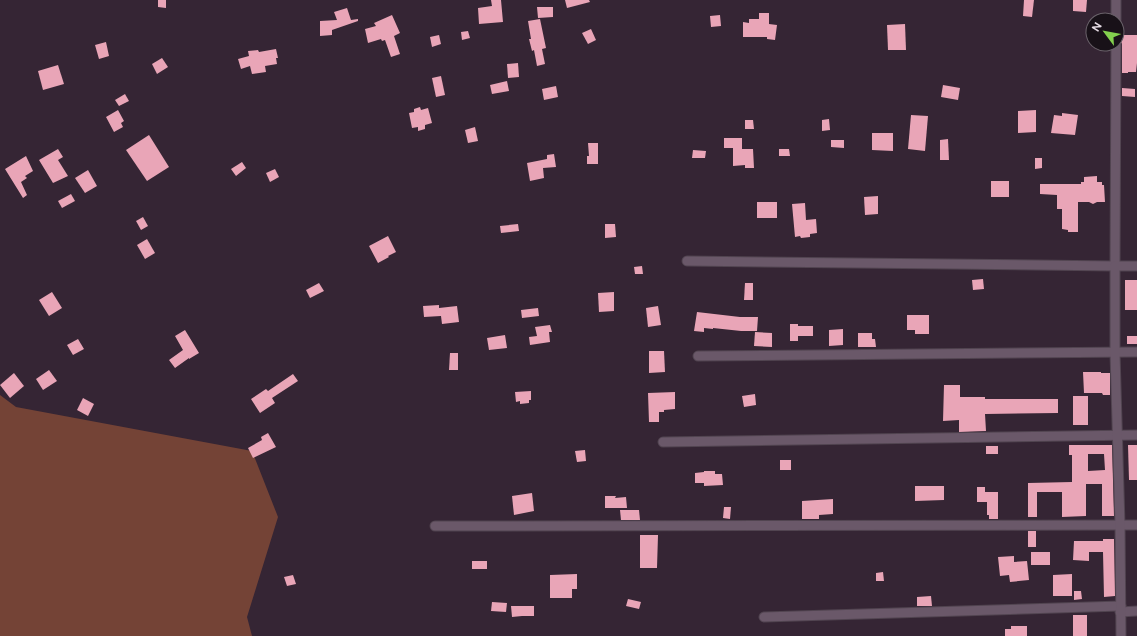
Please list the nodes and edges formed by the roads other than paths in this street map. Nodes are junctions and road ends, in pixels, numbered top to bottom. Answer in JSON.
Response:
{"nodes":[{"id":1,"x":1116,"y":0,"type":"edge"},
{"id":2,"x":1116,"y":12,"type":"edge"},
{"id":3,"x":1116,"y":52,"type":"edge"},
{"id":4,"x":687,"y":261,"type":"dead end"},
{"id":5,"x":1115,"y":266,"type":"junction"},
{"id":6,"x":1137,"y":266,"type":"edge"},
{"id":7,"x":1137,"y":352,"type":"edge"},
{"id":8,"x":1115,"y":353,"type":"junction"},
{"id":9,"x":698,"y":356,"type":"dead end"},
{"id":10,"x":1137,"y":435,"type":"edge"},
{"id":11,"x":1118,"y":436,"type":"junction"},
{"id":12,"x":663,"y":442,"type":"dead end"},
{"id":13,"x":1120,"y":525,"type":"junction"},
{"id":14,"x":1137,"y":525,"type":"edge"},
{"id":15,"x":435,"y":526,"type":"dead end"},
{"id":16,"x":1120,"y":609,"type":"junction"},
{"id":17,"x":1137,"y":611,"type":"edge"},
{"id":18,"x":764,"y":617,"type":"dead end"},
{"id":19,"x":1121,"y":636,"type":"edge"}],
"edges":[{"from":1,"to":2,"type":"street"},
{"from":3,"to":5,"type":"street"},
{"from":4,"to":5,"type":"street"},
{"from":5,"to":6,"type":"street"},
{"from":5,"to":8,"type":"street"},
{"from":7,"to":8,"type":"street"},
{"from":8,"to":9,"type":"street"},
{"from":8,"to":11,"type":"street"},
{"from":10,"to":11,"type":"street"},
{"from":11,"to":12,"type":"street"},
{"from":11,"to":13,"type":"street"},
{"from":13,"to":14,"type":"street"},
{"from":13,"to":15,"type":"street"},
{"from":13,"to":16,"type":"street"},
{"from":16,"to":17,"type":"street"},
{"from":16,"to":18,"type":"street"},
{"from":16,"to":19,"type":"street"}]}
